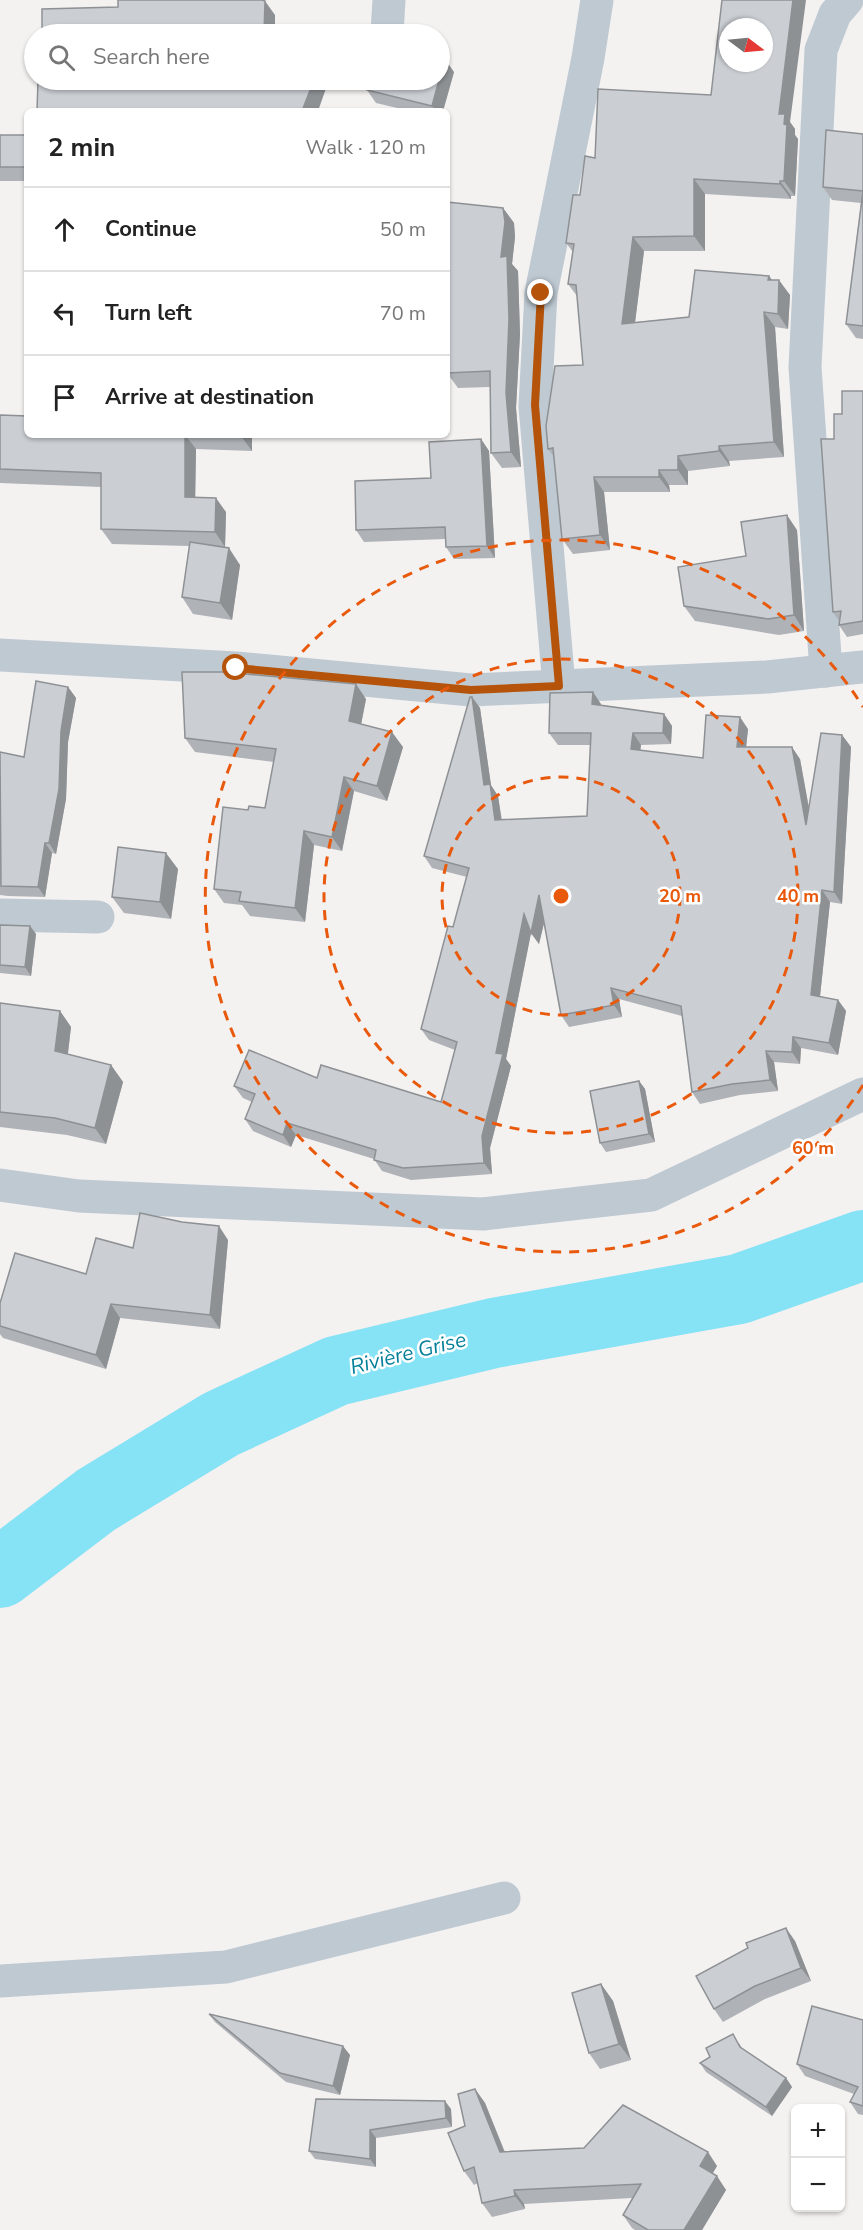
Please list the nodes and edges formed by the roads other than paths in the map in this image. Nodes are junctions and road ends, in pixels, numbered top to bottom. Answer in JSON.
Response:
{"nodes":[{"id":1,"x":389,"y":0,"type":"edge"},
{"id":2,"x":597,"y":0,"type":"edge"},
{"id":3,"x":847,"y":0,"type":"edge"},
{"id":4,"x":388,"y":24,"type":"edge"},
{"id":5,"x":0,"y":655,"type":"edge"},
{"id":6,"x":863,"y":668,"type":"edge"},
{"id":7,"x":826,"y":670,"type":"junction"},
{"id":8,"x":559,"y":686,"type":"junction"},
{"id":9,"x":0,"y":915,"type":"edge"},
{"id":10,"x":98,"y":917,"type":"dead end"},
{"id":11,"x":863,"y":1094,"type":"edge"},
{"id":12,"x":0,"y":1185,"type":"edge"},
{"id":13,"x":504,"y":1898,"type":"dead end"},
{"id":14,"x":0,"y":1982,"type":"edge"}],
"edges":[{"from":1,"to":4,"type":"street"},
{"from":2,"to":8,"type":"street"},
{"from":3,"to":7,"type":"street"},
{"from":5,"to":8,"type":"street"},
{"from":6,"to":7,"type":"street"},
{"from":7,"to":8,"type":"street"},
{"from":9,"to":10,"type":"street"},
{"from":11,"to":12,"type":"street"},
{"from":13,"to":14,"type":"street"}]}
